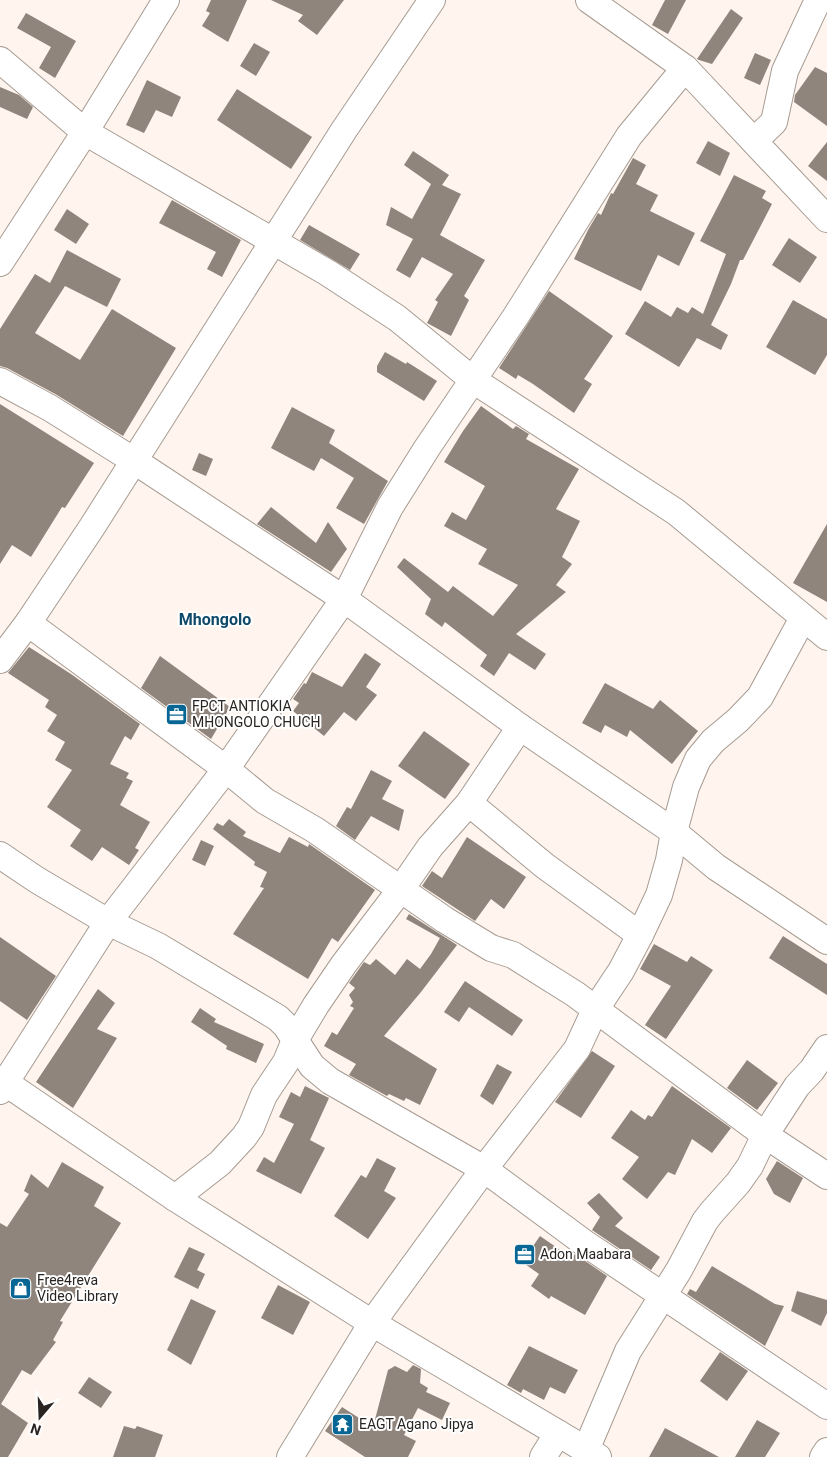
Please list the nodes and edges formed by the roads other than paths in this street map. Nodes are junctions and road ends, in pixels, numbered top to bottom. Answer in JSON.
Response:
{"nodes":[{"id":1,"x":166,"y":0,"type":"edge"},
{"id":2,"x":432,"y":0,"type":"edge"},
{"id":3,"x":588,"y":0,"type":"edge"},
{"id":4,"x":818,"y":0,"type":"edge"},
{"id":5,"x":0,"y":60,"type":"edge"},
{"id":6,"x":685,"y":68,"type":"junction"},
{"id":7,"x":85,"y":132,"type":"junction"},
{"id":8,"x":754,"y":140,"type":"junction"},
{"id":9,"x":827,"y":219,"type":"edge"},
{"id":10,"x":273,"y":242,"type":"junction"},
{"id":11,"x":0,"y":263,"type":"edge"},
{"id":12,"x":473,"y":380,"type":"junction"},
{"id":13,"x":0,"y":381,"type":"edge"},
{"id":14,"x":133,"y":460,"type":"junction"},
{"id":15,"x":344,"y":599,"type":"junction"},
{"id":16,"x":803,"y":618,"type":"junction"},
{"id":17,"x":28,"y":623,"type":"junction"},
{"id":18,"x":827,"y":637,"type":"edge"},
{"id":19,"x":0,"y":660,"type":"edge"},
{"id":20,"x":520,"y":727,"type":"junction"},
{"id":21,"x":226,"y":769,"type":"junction"},
{"id":22,"x":469,"y":803,"type":"junction"},
{"id":23,"x":674,"y":832,"type":"junction"},
{"id":24,"x":0,"y":855,"type":"edge"},
{"id":25,"x":401,"y":889,"type":"junction"},
{"id":26,"x":108,"y":922,"type":"junction"},
{"id":27,"x":640,"y":935,"type":"junction"},
{"id":28,"x":827,"y":942,"type":"edge"},
{"id":29,"x":595,"y":1010,"type":"junction"},
{"id":30,"x":295,"y":1040,"type":"junction"},
{"id":31,"x":827,"y":1048,"type":"edge"},
{"id":32,"x":2,"y":1084,"type":"edge"},
{"id":33,"x":764,"y":1135,"type":"junction"},
{"id":34,"x":484,"y":1169,"type":"junction"},
{"id":35,"x":827,"y":1176,"type":"edge"},
{"id":36,"x":175,"y":1198,"type":"junction"},
{"id":37,"x":663,"y":1296,"type":"junction"},
{"id":38,"x":372,"y":1323,"type":"junction"},
{"id":39,"x":827,"y":1406,"type":"edge"},
{"id":40,"x":558,"y":1434,"type":"junction"},
{"id":41,"x":827,"y":1451,"type":"edge"},
{"id":42,"x":592,"y":1454,"type":"edge"},
{"id":43,"x":290,"y":1457,"type":"edge"},
{"id":44,"x":544,"y":1457,"type":"edge"},
{"id":45,"x":823,"y":1457,"type":"edge"}],
"edges":[{"from":1,"to":7,"type":"street"},
{"from":2,"to":10,"type":"street"},
{"from":3,"to":6,"type":"street"},
{"from":4,"to":8,"type":"street"},
{"from":5,"to":7,"type":"street"},
{"from":6,"to":8,"type":"street"},
{"from":6,"to":12,"type":"street"},
{"from":7,"to":10,"type":"street"},
{"from":7,"to":11,"type":"street"},
{"from":8,"to":9,"type":"street"},
{"from":10,"to":12,"type":"street"},
{"from":10,"to":14,"type":"street"},
{"from":12,"to":15,"type":"street"},
{"from":12,"to":16,"type":"street"},
{"from":13,"to":14,"type":"street"},
{"from":14,"to":15,"type":"street"},
{"from":14,"to":17,"type":"street"},
{"from":15,"to":20,"type":"street"},
{"from":15,"to":21,"type":"street"},
{"from":16,"to":18,"type":"street"},
{"from":16,"to":23,"type":"street"},
{"from":17,"to":19,"type":"street"},
{"from":17,"to":21,"type":"street"},
{"from":20,"to":22,"type":"street"},
{"from":20,"to":23,"type":"street"},
{"from":21,"to":25,"type":"street"},
{"from":21,"to":26,"type":"street"},
{"from":22,"to":25,"type":"street"},
{"from":22,"to":27,"type":"street"},
{"from":23,"to":27,"type":"street"},
{"from":23,"to":28,"type":"street"},
{"from":24,"to":26,"type":"street"},
{"from":25,"to":29,"type":"street"},
{"from":25,"to":30,"type":"street"},
{"from":26,"to":30,"type":"street"},
{"from":26,"to":32,"type":"street"},
{"from":27,"to":29,"type":"street"},
{"from":29,"to":33,"type":"street"},
{"from":29,"to":34,"type":"street"},
{"from":30,"to":34,"type":"street"},
{"from":30,"to":36,"type":"street"},
{"from":31,"to":33,"type":"street"},
{"from":32,"to":36,"type":"street"},
{"from":33,"to":35,"type":"street"},
{"from":33,"to":37,"type":"street"},
{"from":34,"to":37,"type":"street"},
{"from":34,"to":38,"type":"street"},
{"from":36,"to":38,"type":"street"},
{"from":37,"to":39,"type":"street"},
{"from":37,"to":42,"type":"street"},
{"from":38,"to":40,"type":"street"},
{"from":38,"to":43,"type":"street"},
{"from":40,"to":42,"type":"street"},
{"from":40,"to":44,"type":"street"},
{"from":41,"to":45,"type":"street"}]}
